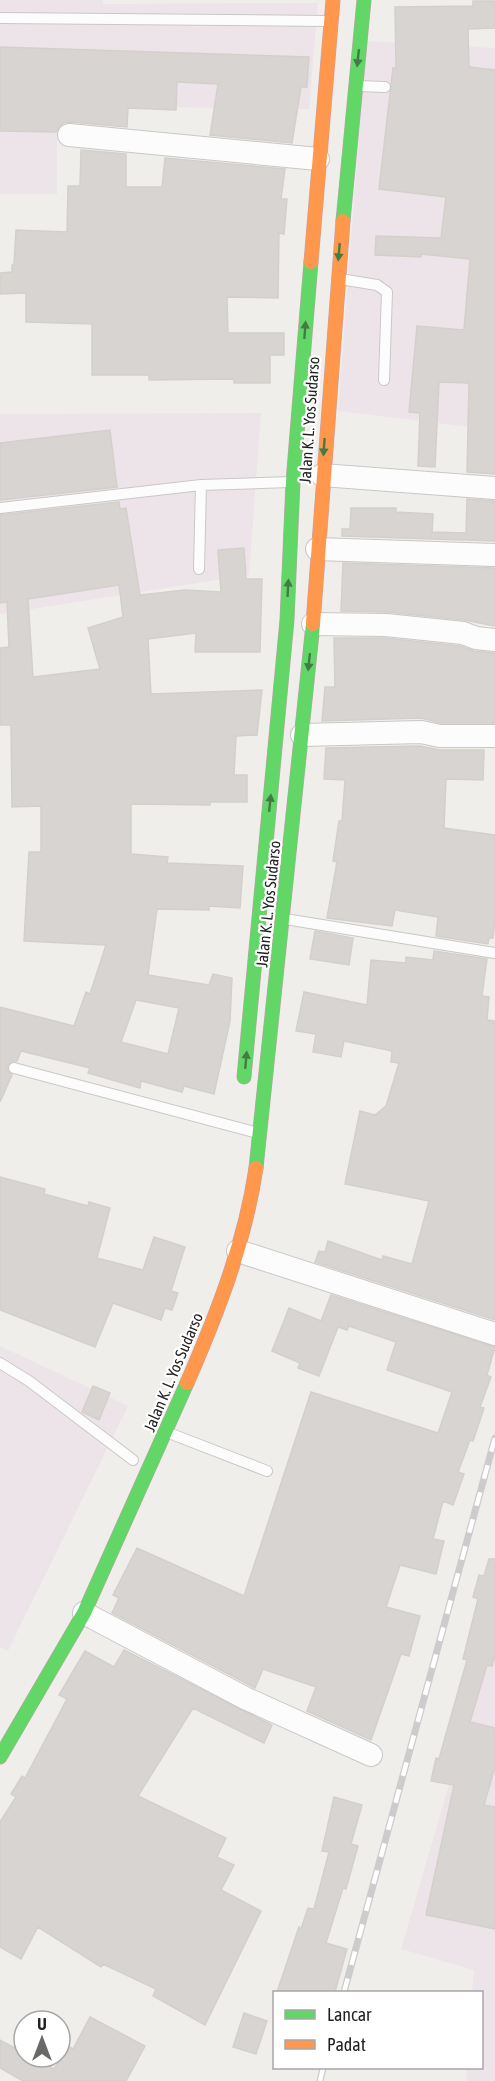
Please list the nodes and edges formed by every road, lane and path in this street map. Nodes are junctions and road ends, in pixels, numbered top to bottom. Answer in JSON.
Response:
{"nodes":[{"id":1,"x":333,"y":0,"type":"edge"},
{"id":2,"x":364,"y":0,"type":"edge"},
{"id":3,"x":0,"y":18,"type":"edge"},
{"id":4,"x":331,"y":21,"type":"junction"},
{"id":5,"x":355,"y":86,"type":"junction"},
{"id":6,"x":385,"y":87,"type":"dead end"},
{"id":7,"x":69,"y":135,"type":"dead end"},
{"id":8,"x":318,"y":159,"type":"junction"},
{"id":9,"x":337,"y":279,"type":"junction"},
{"id":10,"x":384,"y":380,"type":"dead end"},
{"id":11,"x":322,"y":475,"type":"junction"},
{"id":12,"x":293,"y":482,"type":"junction"},
{"id":13,"x":201,"y":485,"type":"junction"},
{"id":14,"x":495,"y":488,"type":"edge"},
{"id":15,"x":0,"y":508,"type":"edge"},
{"id":16,"x":317,"y":549,"type":"junction"},
{"id":17,"x":495,"y":555,"type":"edge"},
{"id":18,"x":199,"y":569,"type":"dead end"},
{"id":19,"x":313,"y":624,"type":"junction"},
{"id":20,"x":495,"y":640,"type":"edge"},
{"id":21,"x":302,"y":735,"type":"junction"},
{"id":22,"x":495,"y":736,"type":"edge"},
{"id":23,"x":283,"y":918,"type":"junction"},
{"id":24,"x":495,"y":953,"type":"edge"},
{"id":25,"x":14,"y":1068,"type":"dead end"},
{"id":26,"x":243,"y":1093,"type":"dead end"},
{"id":27,"x":240,"y":1122,"type":"junction"},
{"id":28,"x":261,"y":1134,"type":"junction"},
{"id":29,"x":237,"y":1147,"type":"dead end"},
{"id":30,"x":238,"y":1251,"type":"junction"},
{"id":31,"x":495,"y":1334,"type":"edge"},
{"id":32,"x":0,"y":1363,"type":"edge"},
{"id":33,"x":165,"y":1432,"type":"junction"},
{"id":34,"x":133,"y":1460,"type":"dead end"},
{"id":35,"x":267,"y":1471,"type":"dead end"},
{"id":36,"x":84,"y":1613,"type":"junction"},
{"id":37,"x":371,"y":1755,"type":"dead end"},
{"id":38,"x":0,"y":1757,"type":"edge"}],
"edges":[{"from":1,"to":4,"type":"highway","name":"Jalan K. L. Yos Sudarso"},
{"from":2,"to":5,"type":"highway","name":"Jalan K. L. Yos Sudarso","one_way":true},
{"from":3,"to":4,"type":"lane"},
{"from":4,"to":8,"type":"highway","name":"Jalan K. L. Yos Sudarso"},
{"from":5,"to":6,"type":"lane"},
{"from":5,"to":9,"type":"highway","name":"Jalan K. L. Yos Sudarso","one_way":true},
{"from":7,"to":8,"type":"street"},
{"from":12,"to":8,"type":"highway","name":"Jalan K. L. Yos Sudarso","one_way":true},
{"from":9,"to":10,"type":"lane"},
{"from":9,"to":11,"type":"highway","name":"Jalan K. L. Yos Sudarso","one_way":true},
{"from":11,"to":14,"type":"street"},
{"from":11,"to":16,"type":"highway","name":"Jalan K. L. Yos Sudarso"},
{"from":12,"to":13,"type":"lane"},
{"from":26,"to":12,"type":"highway","name":"Jalan K. L. Yos Sudarso","one_way":true},
{"from":13,"to":15,"type":"lane"},
{"from":13,"to":18,"type":"lane"},
{"from":16,"to":17,"type":"street"},
{"from":16,"to":19,"type":"highway","name":"Jalan K. L. Yos Sudarso"},
{"from":19,"to":20,"type":"street"},
{"from":19,"to":21,"type":"highway","name":"Jalan K. L. Yos Sudarso","one_way":true},
{"from":21,"to":22,"type":"street"},
{"from":21,"to":23,"type":"highway","name":"Jalan K. L. Yos Sudarso"},
{"from":23,"to":24,"type":"lane"},
{"from":23,"to":28,"type":"highway","name":"Jalan K. L. Yos Sudarso"},
{"from":25,"to":27,"type":"lane"},
{"from":27,"to":28,"type":"lane"},
{"from":27,"to":29,"type":"highway"},
{"from":28,"to":30,"type":"highway","name":"Jalan K. L. Yos Sudarso"},
{"from":30,"to":31,"type":"street"},
{"from":30,"to":33,"type":"highway","name":"Jalan K. L. Yos Sudarso"},
{"from":32,"to":34,"type":"lane"},
{"from":33,"to":35,"type":"lane"},
{"from":33,"to":36,"type":"highway","name":"Jalan K. L. Yos Sudarso"},
{"from":36,"to":37,"type":"street"},
{"from":36,"to":38,"type":"highway","name":"Jalan K. L. Yos Sudarso"}]}
